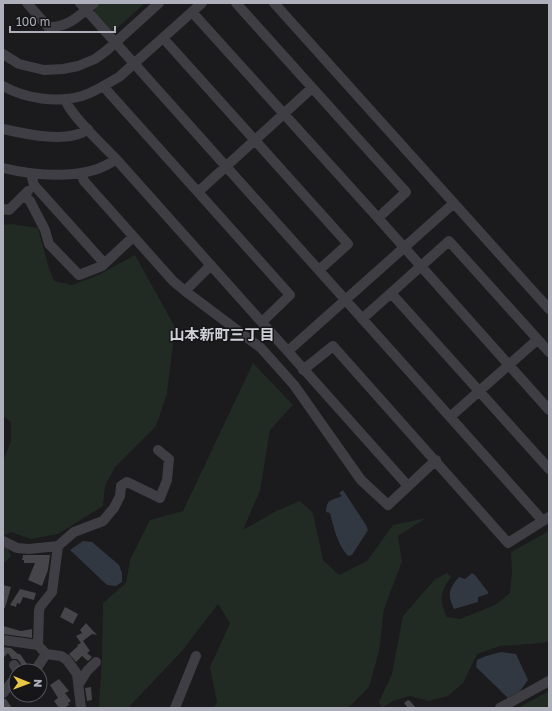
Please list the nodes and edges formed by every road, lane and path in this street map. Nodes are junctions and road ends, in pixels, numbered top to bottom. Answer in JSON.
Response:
{"nodes":[{"id":1,"x":27,"y":3,"type":"edge"},
{"id":2,"x":159,"y":3,"type":"edge"},
{"id":3,"x":202,"y":3,"type":"edge"},
{"id":4,"x":236,"y":3,"type":"edge"},
{"id":5,"x":274,"y":3,"type":"edge"},
{"id":6,"x":87,"y":5,"type":"edge"},
{"id":7,"x":192,"y":12,"type":"junction"},
{"id":8,"x":163,"y":38,"type":"junction"},
{"id":9,"x":115,"y":42,"type":"junction"},
{"id":10,"x":3,"y":54,"type":"edge"},
{"id":11,"x":134,"y":63,"type":"junction"},
{"id":12,"x":3,"y":86,"type":"edge"},
{"id":13,"x":103,"y":86,"type":"junction"},
{"id":14,"x":312,"y":88,"type":"junction"},
{"id":15,"x":65,"y":99,"type":"junction"},
{"id":16,"x":284,"y":114,"type":"junction"},
{"id":17,"x":3,"y":129,"type":"edge"},
{"id":18,"x":88,"y":129,"type":"junction"},
{"id":19,"x":255,"y":141,"type":"junction"},
{"id":20,"x":116,"y":159,"type":"junction"},
{"id":21,"x":227,"y":166,"type":"junction"},
{"id":22,"x":3,"y":168,"type":"edge"},
{"id":23,"x":81,"y":173,"type":"junction"},
{"id":24,"x":31,"y":174,"type":"junction"},
{"id":25,"x":34,"y":185,"type":"junction"},
{"id":26,"x":198,"y":192,"type":"junction"},
{"id":27,"x":24,"y":195,"type":"junction"},
{"id":28,"x":454,"y":203,"type":"junction"},
{"id":29,"x":3,"y":209,"type":"edge"},
{"id":30,"x":378,"y":218,"type":"junction"},
{"id":31,"x":133,"y":237,"type":"junction"},
{"id":32,"x":403,"y":247,"type":"junction"},
{"id":33,"x":104,"y":263,"type":"junction"},
{"id":34,"x":211,"y":265,"type":"junction"},
{"id":35,"x":420,"y":266,"type":"junction"},
{"id":36,"x":319,"y":270,"type":"junction"},
{"id":37,"x":185,"y":291,"type":"junction"},
{"id":38,"x":391,"y":293,"type":"junction"},
{"id":39,"x":346,"y":299,"type":"junction"},
{"id":40,"x":549,"y":309,"type":"edge"},
{"id":41,"x":362,"y":318,"type":"junction"},
{"id":42,"x":262,"y":322,"type":"junction"},
{"id":43,"x":538,"y":340,"type":"junction"},
{"id":44,"x":288,"y":351,"type":"junction"},
{"id":45,"x":549,"y":352,"type":"edge"},
{"id":46,"x":509,"y":366,"type":"junction"},
{"id":47,"x":304,"y":370,"type":"junction"},
{"id":48,"x":479,"y":392,"type":"junction"},
{"id":49,"x":549,"y":410,"type":"edge"},
{"id":50,"x":450,"y":417,"type":"junction"},
{"id":51,"x":158,"y":450,"type":"dead end"},
{"id":52,"x":436,"y":460,"type":"junction"},
{"id":53,"x":549,"y":469,"type":"edge"},
{"id":54,"x":408,"y":486,"type":"junction"},
{"id":55,"x":546,"y":519,"type":"edge"},
{"id":56,"x":3,"y":541,"type":"edge"},
{"id":57,"x":58,"y":546,"type":"junction"},
{"id":58,"x":3,"y":640,"type":"edge"},
{"id":59,"x":38,"y":645,"type":"junction"},
{"id":60,"x":46,"y":654,"type":"junction"},
{"id":61,"x":196,"y":656,"type":"dead end"},
{"id":62,"x":96,"y":662,"type":"dead end"},
{"id":63,"x":41,"y":663,"type":"edge"},
{"id":64,"x":549,"y":681,"type":"edge"},
{"id":65,"x":79,"y":684,"type":"junction"},
{"id":66,"x":81,"y":708,"type":"edge"},
{"id":67,"x":175,"y":708,"type":"edge"},
{"id":68,"x":500,"y":708,"type":"edge"}],
"edges":[{"from":1,"to":6,"type":"street"},
{"from":2,"to":9,"type":"street"},
{"from":3,"to":7,"type":"street"},
{"from":4,"to":14,"type":"street"},
{"from":5,"to":28,"type":"street"},
{"from":6,"to":9,"type":"street"},
{"from":7,"to":8,"type":"street"},
{"from":7,"to":16,"type":"street"},
{"from":8,"to":11,"type":"street"},
{"from":8,"to":19,"type":"street"},
{"from":9,"to":10,"type":"street"},
{"from":9,"to":11,"type":"street"},
{"from":11,"to":13,"type":"street"},
{"from":11,"to":21,"type":"street"},
{"from":12,"to":15,"type":"street"},
{"from":13,"to":15,"type":"street"},
{"from":13,"to":26,"type":"street"},
{"from":14,"to":16,"type":"street"},
{"from":14,"to":30,"type":"street"},
{"from":15,"to":18,"type":"street"},
{"from":16,"to":19,"type":"street"},
{"from":16,"to":30,"type":"street"},
{"from":17,"to":18,"type":"street"},
{"from":18,"to":20,"type":"street"},
{"from":19,"to":21,"type":"street"},
{"from":19,"to":36,"type":"street"},
{"from":20,"to":23,"type":"street"},
{"from":20,"to":34,"type":"street"},
{"from":21,"to":26,"type":"street"},
{"from":21,"to":36,"type":"street"},
{"from":22,"to":24,"type":"street"},
{"from":23,"to":24,"type":"street"},
{"from":23,"to":31,"type":"street"},
{"from":24,"to":25,"type":"street"},
{"from":25,"to":27,"type":"street"},
{"from":25,"to":33,"type":"street"},
{"from":26,"to":42,"type":"street"},
{"from":27,"to":29,"type":"street"},
{"from":27,"to":33,"type":"street"},
{"from":28,"to":32,"type":"street"},
{"from":28,"to":40,"type":"street"},
{"from":30,"to":32,"type":"street"},
{"from":31,"to":33,"type":"street"},
{"from":31,"to":37,"type":"street"},
{"from":32,"to":35,"type":"street"},
{"from":32,"to":39,"type":"street"},
{"from":34,"to":37,"type":"street"},
{"from":34,"to":42,"type":"street"},
{"from":35,"to":38,"type":"street"},
{"from":35,"to":43,"type":"street"},
{"from":35,"to":46,"type":"street"},
{"from":36,"to":39,"type":"street"},
{"from":37,"to":54,"type":"street"},
{"from":38,"to":41,"type":"street"},
{"from":38,"to":48,"type":"street"},
{"from":39,"to":41,"type":"street"},
{"from":39,"to":44,"type":"street"},
{"from":41,"to":50,"type":"street"},
{"from":42,"to":44,"type":"street"},
{"from":43,"to":45,"type":"street"},
{"from":43,"to":46,"type":"street"},
{"from":44,"to":47,"type":"street"},
{"from":46,"to":48,"type":"street"},
{"from":46,"to":49,"type":"street"},
{"from":47,"to":52,"type":"street"},
{"from":47,"to":54,"type":"street"},
{"from":48,"to":50,"type":"street"},
{"from":48,"to":53,"type":"street"},
{"from":50,"to":55,"type":"street"},
{"from":51,"to":57,"type":"street"},
{"from":52,"to":54,"type":"street"},
{"from":52,"to":55,"type":"street"},
{"from":56,"to":57,"type":"street"},
{"from":57,"to":59,"type":"street"},
{"from":58,"to":59,"type":"street"},
{"from":59,"to":60,"type":"street"},
{"from":60,"to":63,"type":"street"},
{"from":60,"to":65,"type":"street"},
{"from":61,"to":67,"type":"street"},
{"from":62,"to":65,"type":"street"},
{"from":64,"to":68,"type":"street"},
{"from":65,"to":66,"type":"street"}]}
